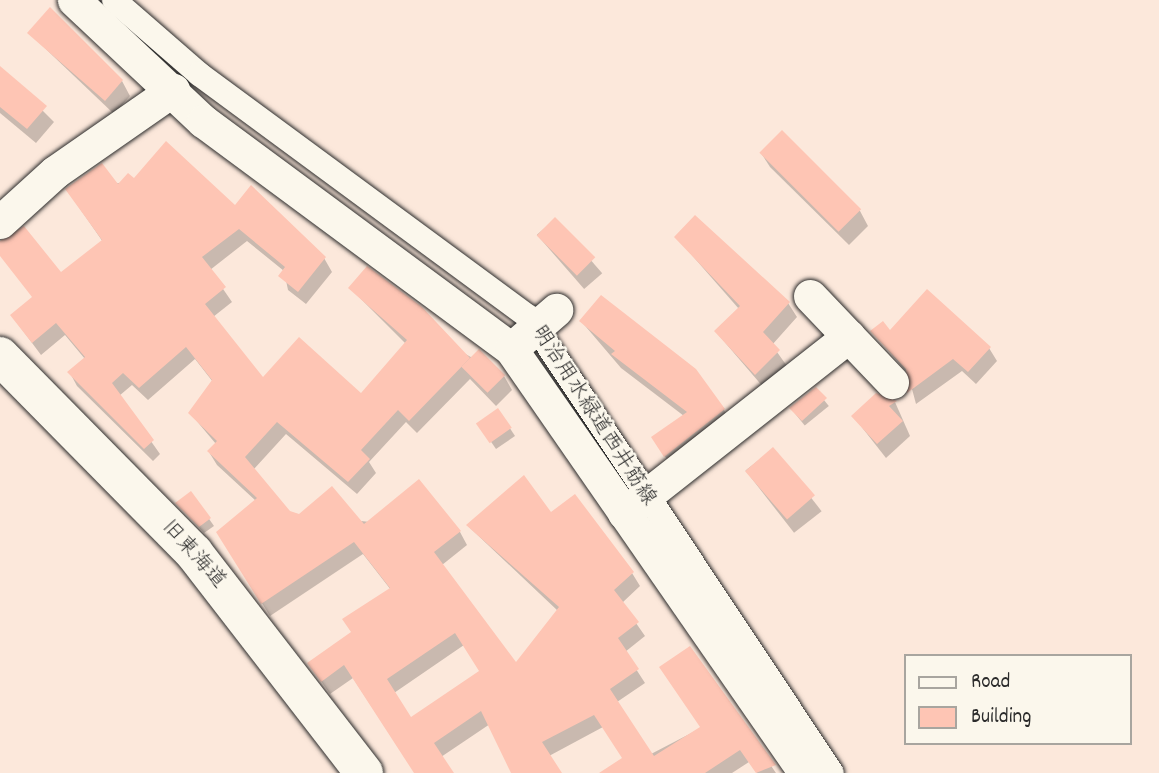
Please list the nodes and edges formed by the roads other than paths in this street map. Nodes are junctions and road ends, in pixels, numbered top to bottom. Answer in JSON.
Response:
{"nodes":[{"id":1,"x":74,"y":0,"type":"edge"},
{"id":2,"x":114,"y":0,"type":"edge"},
{"id":3,"x":173,"y":90,"type":"junction"},
{"id":4,"x":0,"y":222,"type":"edge"},
{"id":5,"x":810,"y":296,"type":"dead end"},
{"id":6,"x":535,"y":330,"type":"junction"},
{"id":7,"x":849,"y":336,"type":"junction"},
{"id":8,"x":0,"y":356,"type":"edge"},
{"id":9,"x":892,"y":382,"type":"dead end"},
{"id":10,"x":634,"y":505,"type":"junction"},
{"id":11,"x":364,"y":773,"type":"edge"},
{"id":12,"x":805,"y":773,"type":"edge"},
{"id":13,"x":832,"y":773,"type":"edge"}],
"edges":[{"from":1,"to":3,"type":"street"},
{"from":2,"to":6,"type":"street","name":"明治用水緑道西井筋線"},
{"from":3,"to":4,"type":"street"},
{"from":3,"to":6,"type":"street"},
{"from":5,"to":7,"type":"street"},
{"from":6,"to":10,"type":"street"},
{"from":7,"to":9,"type":"street"},
{"from":7,"to":10,"type":"street"},
{"from":8,"to":11,"type":"street","name":"旧東海道"},
{"from":10,"to":12,"type":"street"},
{"from":10,"to":13,"type":"street","name":"明治用水緑道西井筋線"}]}
